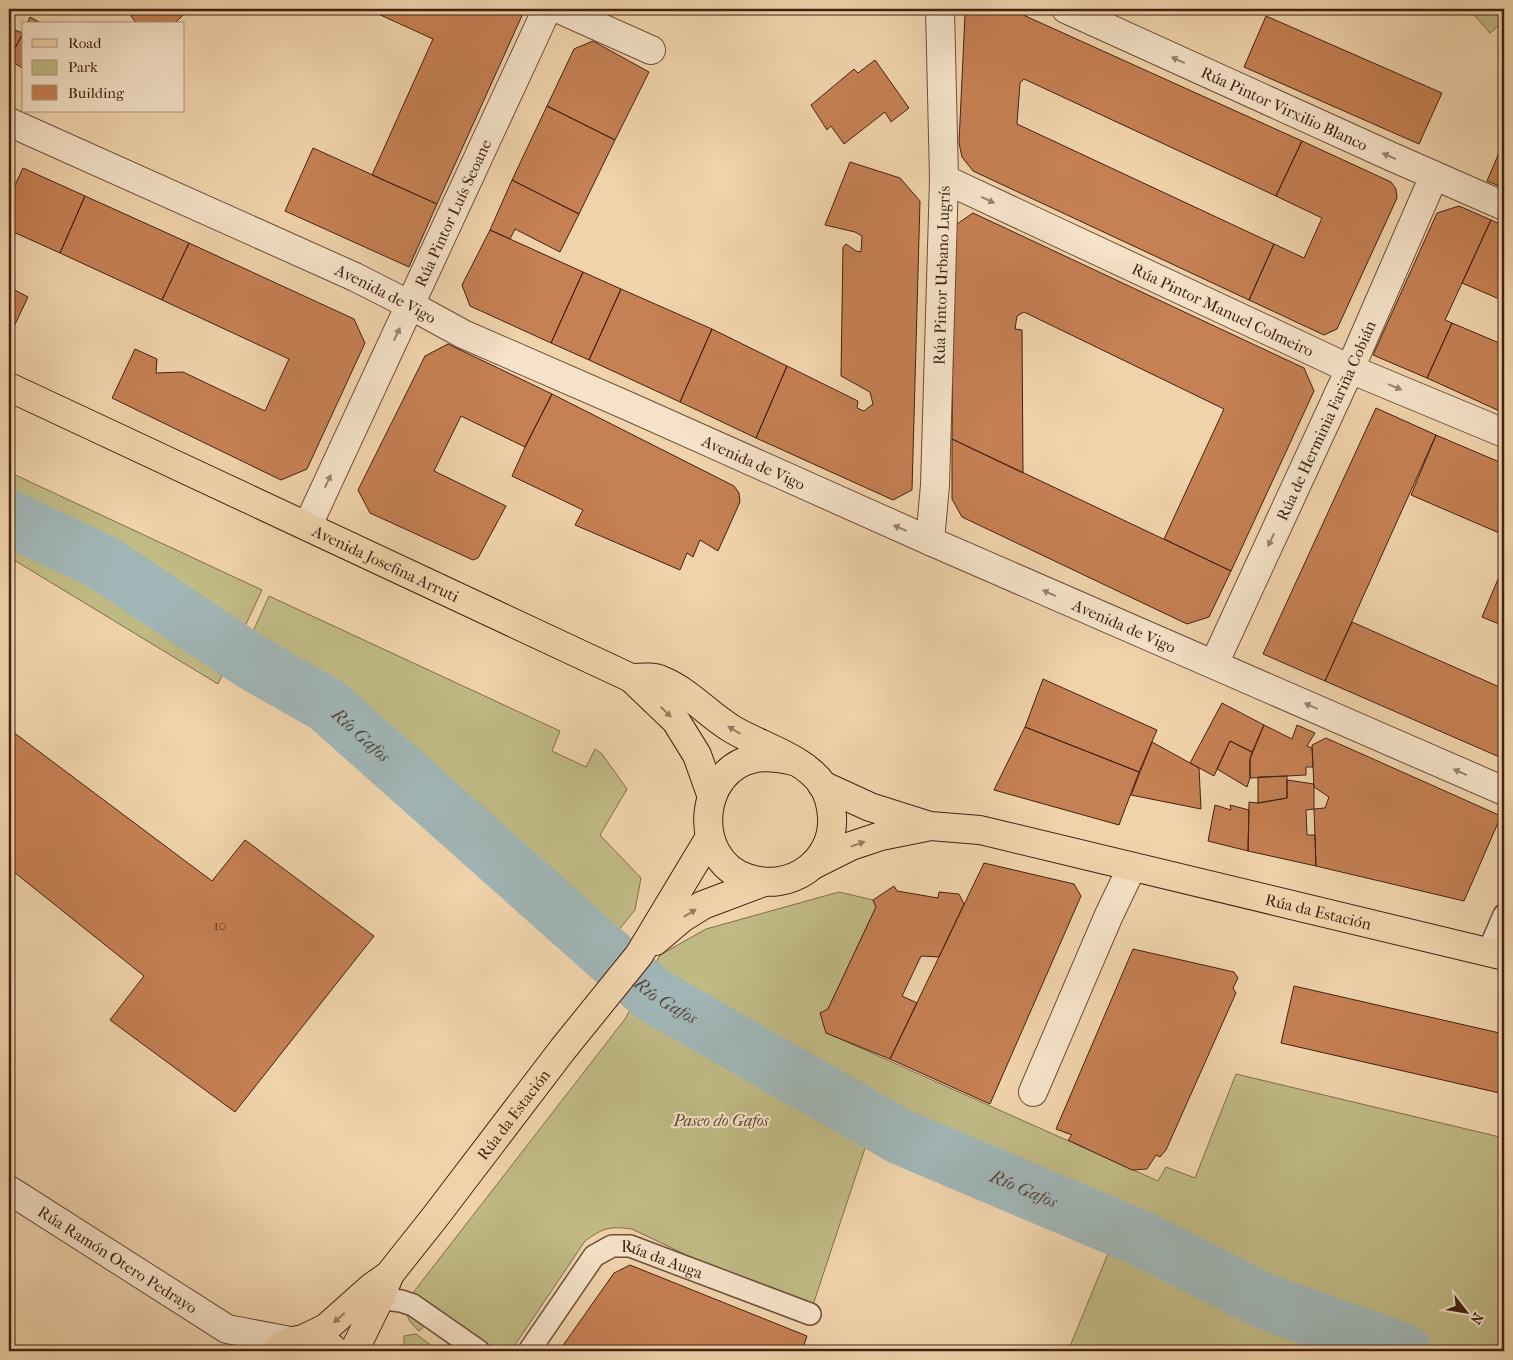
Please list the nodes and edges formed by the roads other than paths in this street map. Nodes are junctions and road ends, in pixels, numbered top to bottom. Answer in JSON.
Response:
{"nodes":[{"id":1,"x":547,"y":9,"type":"edge"},
{"id":2,"x":560,"y":9,"type":"edge"},
{"id":3,"x":940,"y":9,"type":"edge"},
{"id":4,"x":1066,"y":9,"type":"edge"},
{"id":5,"x":651,"y":50,"type":"dead end"},
{"id":6,"x":9,"y":122,"type":"edge"},
{"id":7,"x":1434,"y":176,"type":"junction"},
{"id":8,"x":944,"y":179,"type":"junction"},
{"id":9,"x":1504,"y":206,"type":"edge"},
{"id":10,"x":410,"y":305,"type":"junction"},
{"id":11,"x":1350,"y":369,"type":"junction"},
{"id":12,"x":9,"y":387,"type":"edge"},
{"id":13,"x":1504,"y":432,"type":"edge"},
{"id":14,"x":308,"y":525,"type":"junction"},
{"id":15,"x":930,"y":541,"type":"junction"},
{"id":16,"x":1214,"y":664,"type":"junction"},
{"id":17,"x":631,"y":678,"type":"junction"},
{"id":18,"x":793,"y":761,"type":"junction"},
{"id":19,"x":822,"y":785,"type":"junction"},
{"id":20,"x":1504,"y":791,"type":"edge"},
{"id":21,"x":712,"y":797,"type":"junction"},
{"id":22,"x":930,"y":826,"type":"junction"},
{"id":23,"x":710,"y":837,"type":"junction"},
{"id":24,"x":814,"y":865,"type":"junction"},
{"id":25,"x":1132,"y":867,"type":"junction"},
{"id":26,"x":764,"y":882,"type":"junction"},
{"id":27,"x":1504,"y":915,"type":"edge"},
{"id":28,"x":1496,"y":954,"type":"edge"},
{"id":29,"x":639,"y":955,"type":"junction"},
{"id":30,"x":1033,"y":1092,"type":"dead end"},
{"id":31,"x":9,"y":1190,"type":"edge"},
{"id":32,"x":377,"y":1290,"type":"junction"},
{"id":33,"x":810,"y":1314,"type":"dead end"},
{"id":34,"x":234,"y":1340,"type":"edge"},
{"id":35,"x":289,"y":1344,"type":"edge"},
{"id":36,"x":335,"y":1351,"type":"edge"},
{"id":37,"x":354,"y":1351,"type":"edge"},
{"id":38,"x":479,"y":1351,"type":"edge"},
{"id":39,"x":529,"y":1351,"type":"edge"}],
"edges":[{"from":1,"to":10,"type":"street","name":"Rúa Pintor Luís Seoane"},
{"from":2,"to":5,"type":"street"},
{"from":3,"to":8,"type":"street","name":"Rúa Pintor Urbano Lugrís"},
{"from":7,"to":4,"type":"street","name":"Rúa Pintor Virxilio Blanco","one_way":true},
{"from":6,"to":10,"type":"street","name":"Avenida de Vigo"},
{"from":7,"to":9,"type":"street","name":"Rúa Pintor Virxilio Blanco"},
{"from":7,"to":11,"type":"street","name":"Rúa de Herminia Fariña Cobián"},
{"from":8,"to":11,"type":"street","name":"Rúa Pintor Manuel Colmeiro","one_way":true},
{"from":8,"to":15,"type":"street","name":"Rúa Pintor Urbano Lugrís"},
{"from":14,"to":10,"type":"street","name":"Rúa Pintor Luís Seoane","one_way":true},
{"from":15,"to":10,"type":"street","name":"Avenida de Vigo","one_way":true},
{"from":11,"to":13,"type":"street","name":"Rúa Pintor Manuel Colmeiro","one_way":true},
{"from":11,"to":16,"type":"street","name":"Rúa de Herminia Fariña Cobián","one_way":true},
{"from":12,"to":14,"type":"main road","name":"Avenida Josefina Arruti"},
{"from":14,"to":17,"type":"main road","name":"Avenida Josefina Arruti"},
{"from":16,"to":15,"type":"street","name":"Avenida de Vigo","one_way":true},
{"from":20,"to":16,"type":"street","name":"Avenida de Vigo","one_way":true},
{"from":18,"to":17,"type":"main road","one_way":true},
{"from":17,"to":21,"type":"main road","name":"Avenida Josefina Arruti","one_way":true},
{"from":18,"to":19,"type":"main road"},
{"from":18,"to":21,"type":"main road"},
{"from":19,"to":22,"type":"main road","name":"Rúa da Estación"},
{"from":19,"to":24,"type":"main road"},
{"from":21,"to":23,"type":"main road"},
{"from":24,"to":22,"type":"main road","name":"Rúa da Estación","one_way":true},
{"from":22,"to":25,"type":"main road","name":"Rúa da Estación"},
{"from":23,"to":26,"type":"main road"},
{"from":23,"to":29,"type":"main road","name":"Rúa da Estación"},
{"from":24,"to":26,"type":"main road"},
{"from":25,"to":28,"type":"main road","name":"Rúa da Estación"},
{"from":25,"to":30,"type":"street"},
{"from":29,"to":26,"type":"main road","name":"Rúa da Estación","one_way":true},
{"from":27,"to":28,"type":"street"},
{"from":29,"to":32,"type":"main road","name":"Rúa da Estación"},
{"from":31,"to":34,"type":"street","name":"Rúa Ramón Otero Pedrayo"},
{"from":32,"to":35,"type":"main road","name":"Rúa da Estación","one_way":true},
{"from":32,"to":37,"type":"main road","name":"Rúa da Estación"},
{"from":32,"to":38,"type":"street"},
{"from":33,"to":39,"type":"street","name":"Rúa da Auga"},
{"from":34,"to":35,"type":"street","name":"Rúa Ramón Otero Pedrayo"},
{"from":35,"to":36,"type":"main road"}]}
